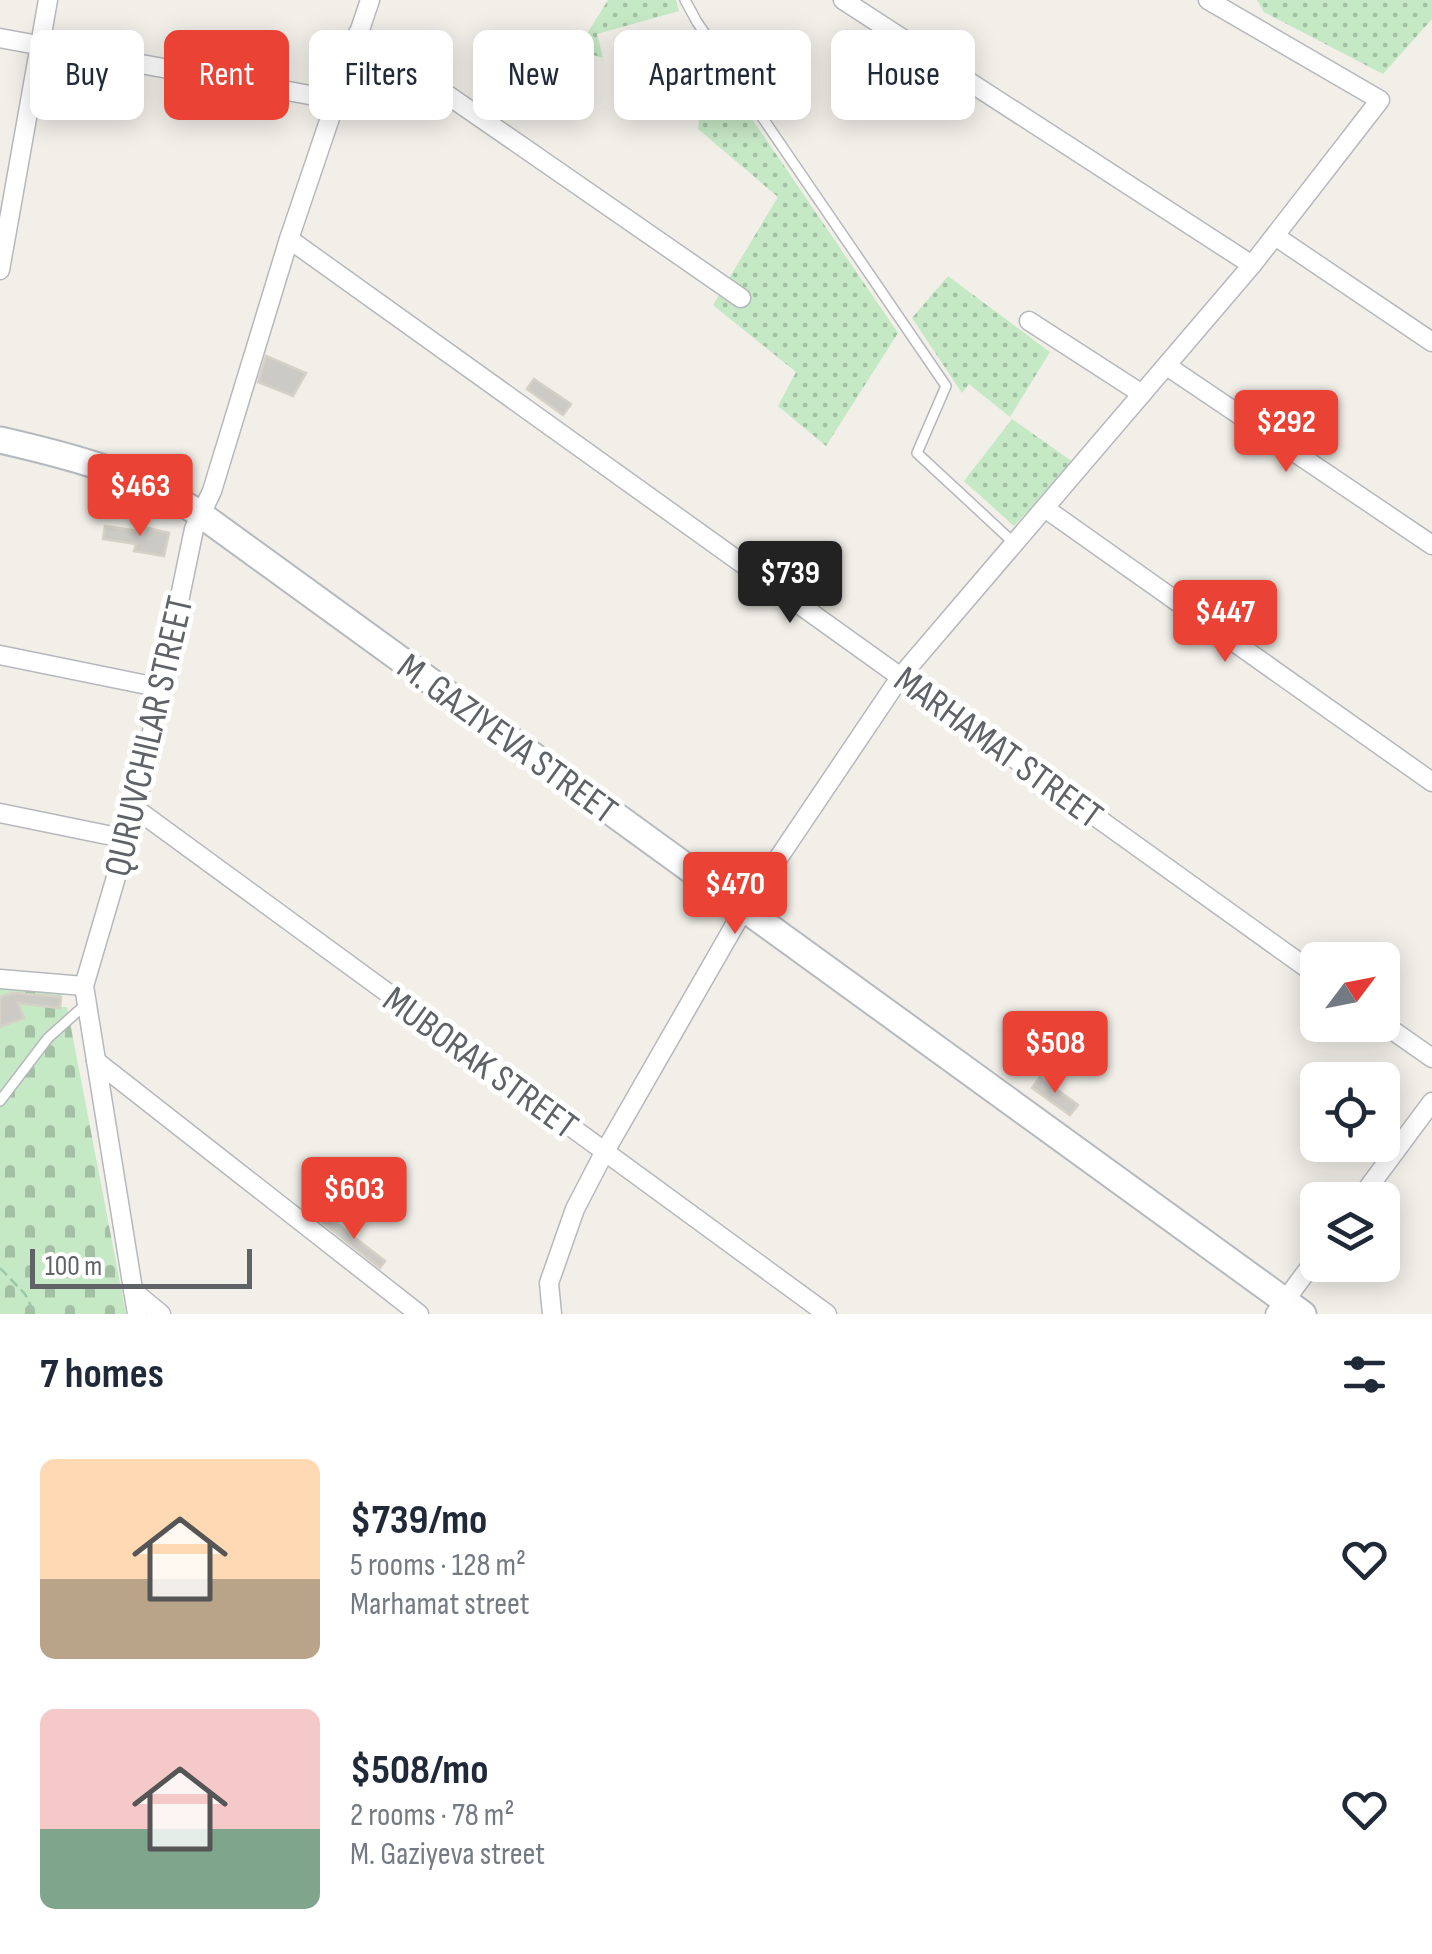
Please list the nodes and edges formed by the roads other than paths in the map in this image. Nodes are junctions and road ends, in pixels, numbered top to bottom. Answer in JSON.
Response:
{"nodes":[{"id":1,"x":48,"y":0,"type":"edge"},
{"id":2,"x":370,"y":0,"type":"edge"},
{"id":3,"x":685,"y":0,"type":"edge"},
{"id":4,"x":843,"y":0,"type":"edge"},
{"id":5,"x":1208,"y":0,"type":"edge"},
{"id":6,"x":1238,"y":7,"type":"edge"},
{"id":7,"x":42,"y":30,"type":"edge"},
{"id":8,"x":359,"y":30,"type":"edge"},
{"id":9,"x":0,"y":38,"type":"edge"},
{"id":10,"x":30,"y":44,"type":"edge"},
{"id":11,"x":144,"y":65,"type":"edge"},
{"id":12,"x":30,"y":90,"type":"edge"},
{"id":13,"x":309,"y":95,"type":"edge"},
{"id":14,"x":453,"y":99,"type":"edge"},
{"id":15,"x":329,"y":120,"type":"edge"},
{"id":16,"x":6,"y":206,"type":"edge"},
{"id":17,"x":1275,"y":236,"type":"junction"},
{"id":18,"x":289,"y":239,"type":"junction"},
{"id":19,"x":1252,"y":265,"type":"junction"},
{"id":20,"x":0,"y":270,"type":"edge"},
{"id":21,"x":741,"y":298,"type":"dead end"},
{"id":22,"x":1029,"y":320,"type":"dead end"},
{"id":23,"x":1432,"y":342,"type":"edge"},
{"id":24,"x":1166,"y":366,"type":"junction"},
{"id":25,"x":1142,"y":394,"type":"junction"},
{"id":26,"x":0,"y":440,"type":"edge"},
{"id":27,"x":1046,"y":508,"type":"junction"},
{"id":28,"x":200,"y":514,"type":"junction"},
{"id":29,"x":1014,"y":543,"type":"junction"},
{"id":30,"x":1432,"y":545,"type":"edge"},
{"id":31,"x":0,"y":655,"type":"edge"},
{"id":32,"x":901,"y":676,"type":"junction"},
{"id":33,"x":162,"y":688,"type":"junction"},
{"id":34,"x":1432,"y":782,"type":"edge"},
{"id":35,"x":136,"y":809,"type":"junction"},
{"id":36,"x":0,"y":813,"type":"edge"},
{"id":37,"x":127,"y":839,"type":"junction"},
{"id":38,"x":744,"y":910,"type":"junction"},
{"id":39,"x":1300,"y":963,"type":"edge"},
{"id":40,"x":0,"y":979,"type":"edge"},
{"id":41,"x":85,"y":995,"type":"junction"},
{"id":42,"x":1400,"y":1036,"type":"edge"},
{"id":43,"x":1432,"y":1058,"type":"edge"},
{"id":44,"x":96,"y":1061,"type":"junction"},
{"id":45,"x":0,"y":1101,"type":"edge"},
{"id":46,"x":1432,"y":1102,"type":"edge"},
{"id":47,"x":604,"y":1153,"type":"junction"},
{"id":48,"x":1372,"y":1182,"type":"edge"},
{"id":49,"x":1303,"y":1282,"type":"edge"},
{"id":50,"x":133,"y":1291,"type":"junction"},
{"id":51,"x":1287,"y":1310,"type":"edge"},
{"id":52,"x":137,"y":1314,"type":"edge"},
{"id":53,"x":160,"y":1314,"type":"edge"},
{"id":54,"x":419,"y":1314,"type":"edge"},
{"id":55,"x":552,"y":1314,"type":"edge"},
{"id":56,"x":827,"y":1314,"type":"edge"}],
"edges":[{"from":1,"to":7,"type":"street"},
{"from":2,"to":8,"type":"street","name":"QURUVCHILAR STREET"},
{"from":3,"to":29,"type":"lane"},
{"from":4,"to":19,"type":"street"},
{"from":5,"to":6,"type":"street"},
{"from":6,"to":17,"type":"street"},
{"from":9,"to":10,"type":"street"},
{"from":11,"to":13,"type":"street"},
{"from":12,"to":16,"type":"street"},
{"from":14,"to":21,"type":"street"},
{"from":15,"to":18,"type":"street","name":"QURUVCHILAR STREET"},
{"from":16,"to":20,"type":"street"},
{"from":17,"to":19,"type":"street"},
{"from":17,"to":23,"type":"street"},
{"from":18,"to":28,"type":"street","name":"QURUVCHILAR STREET"},
{"from":18,"to":32,"type":"street","name":"MARHAMAT STREET"},
{"from":19,"to":24,"type":"street"},
{"from":22,"to":25,"type":"street"},
{"from":24,"to":25,"type":"street"},
{"from":24,"to":30,"type":"street"},
{"from":25,"to":27,"type":"street"},
{"from":26,"to":28,"type":"street","name":"M. GAZIYEVA STREET"},
{"from":27,"to":29,"type":"street"},
{"from":27,"to":34,"type":"street"},
{"from":28,"to":33,"type":"street","name":"QURUVCHILAR STREET"},
{"from":28,"to":38,"type":"street","name":"M. GAZIYEVA STREET"},
{"from":29,"to":32,"type":"street"},
{"from":31,"to":33,"type":"street"},
{"from":32,"to":38,"type":"street"},
{"from":32,"to":39,"type":"street","name":"MARHAMAT STREET"},
{"from":33,"to":35,"type":"street","name":"QURUVCHILAR STREET"},
{"from":35,"to":37,"type":"street","name":"QURUVCHILAR STREET"},
{"from":35,"to":47,"type":"street","name":"MUBORAK STREET"},
{"from":36,"to":37,"type":"street"},
{"from":37,"to":41,"type":"street","name":"QURUVCHILAR STREET"},
{"from":38,"to":47,"type":"street"},
{"from":38,"to":51,"type":"street","name":"M. GAZIYEVA STREET"},
{"from":40,"to":41,"type":"street"},
{"from":41,"to":44,"type":"street","name":"QURUVCHILAR STREET"},
{"from":41,"to":45,"type":"lane"},
{"from":42,"to":43,"type":"street"},
{"from":44,"to":50,"type":"street","name":"QURUVCHILAR STREET"},
{"from":44,"to":54,"type":"street"},
{"from":46,"to":48,"type":"street"},
{"from":47,"to":55,"type":"street"},
{"from":47,"to":56,"type":"street","name":"MUBORAK STREET"},
{"from":49,"to":51,"type":"street"},
{"from":50,"to":52,"type":"street","name":"QURUVCHILAR STREET"},
{"from":50,"to":53,"type":"street"}]}
